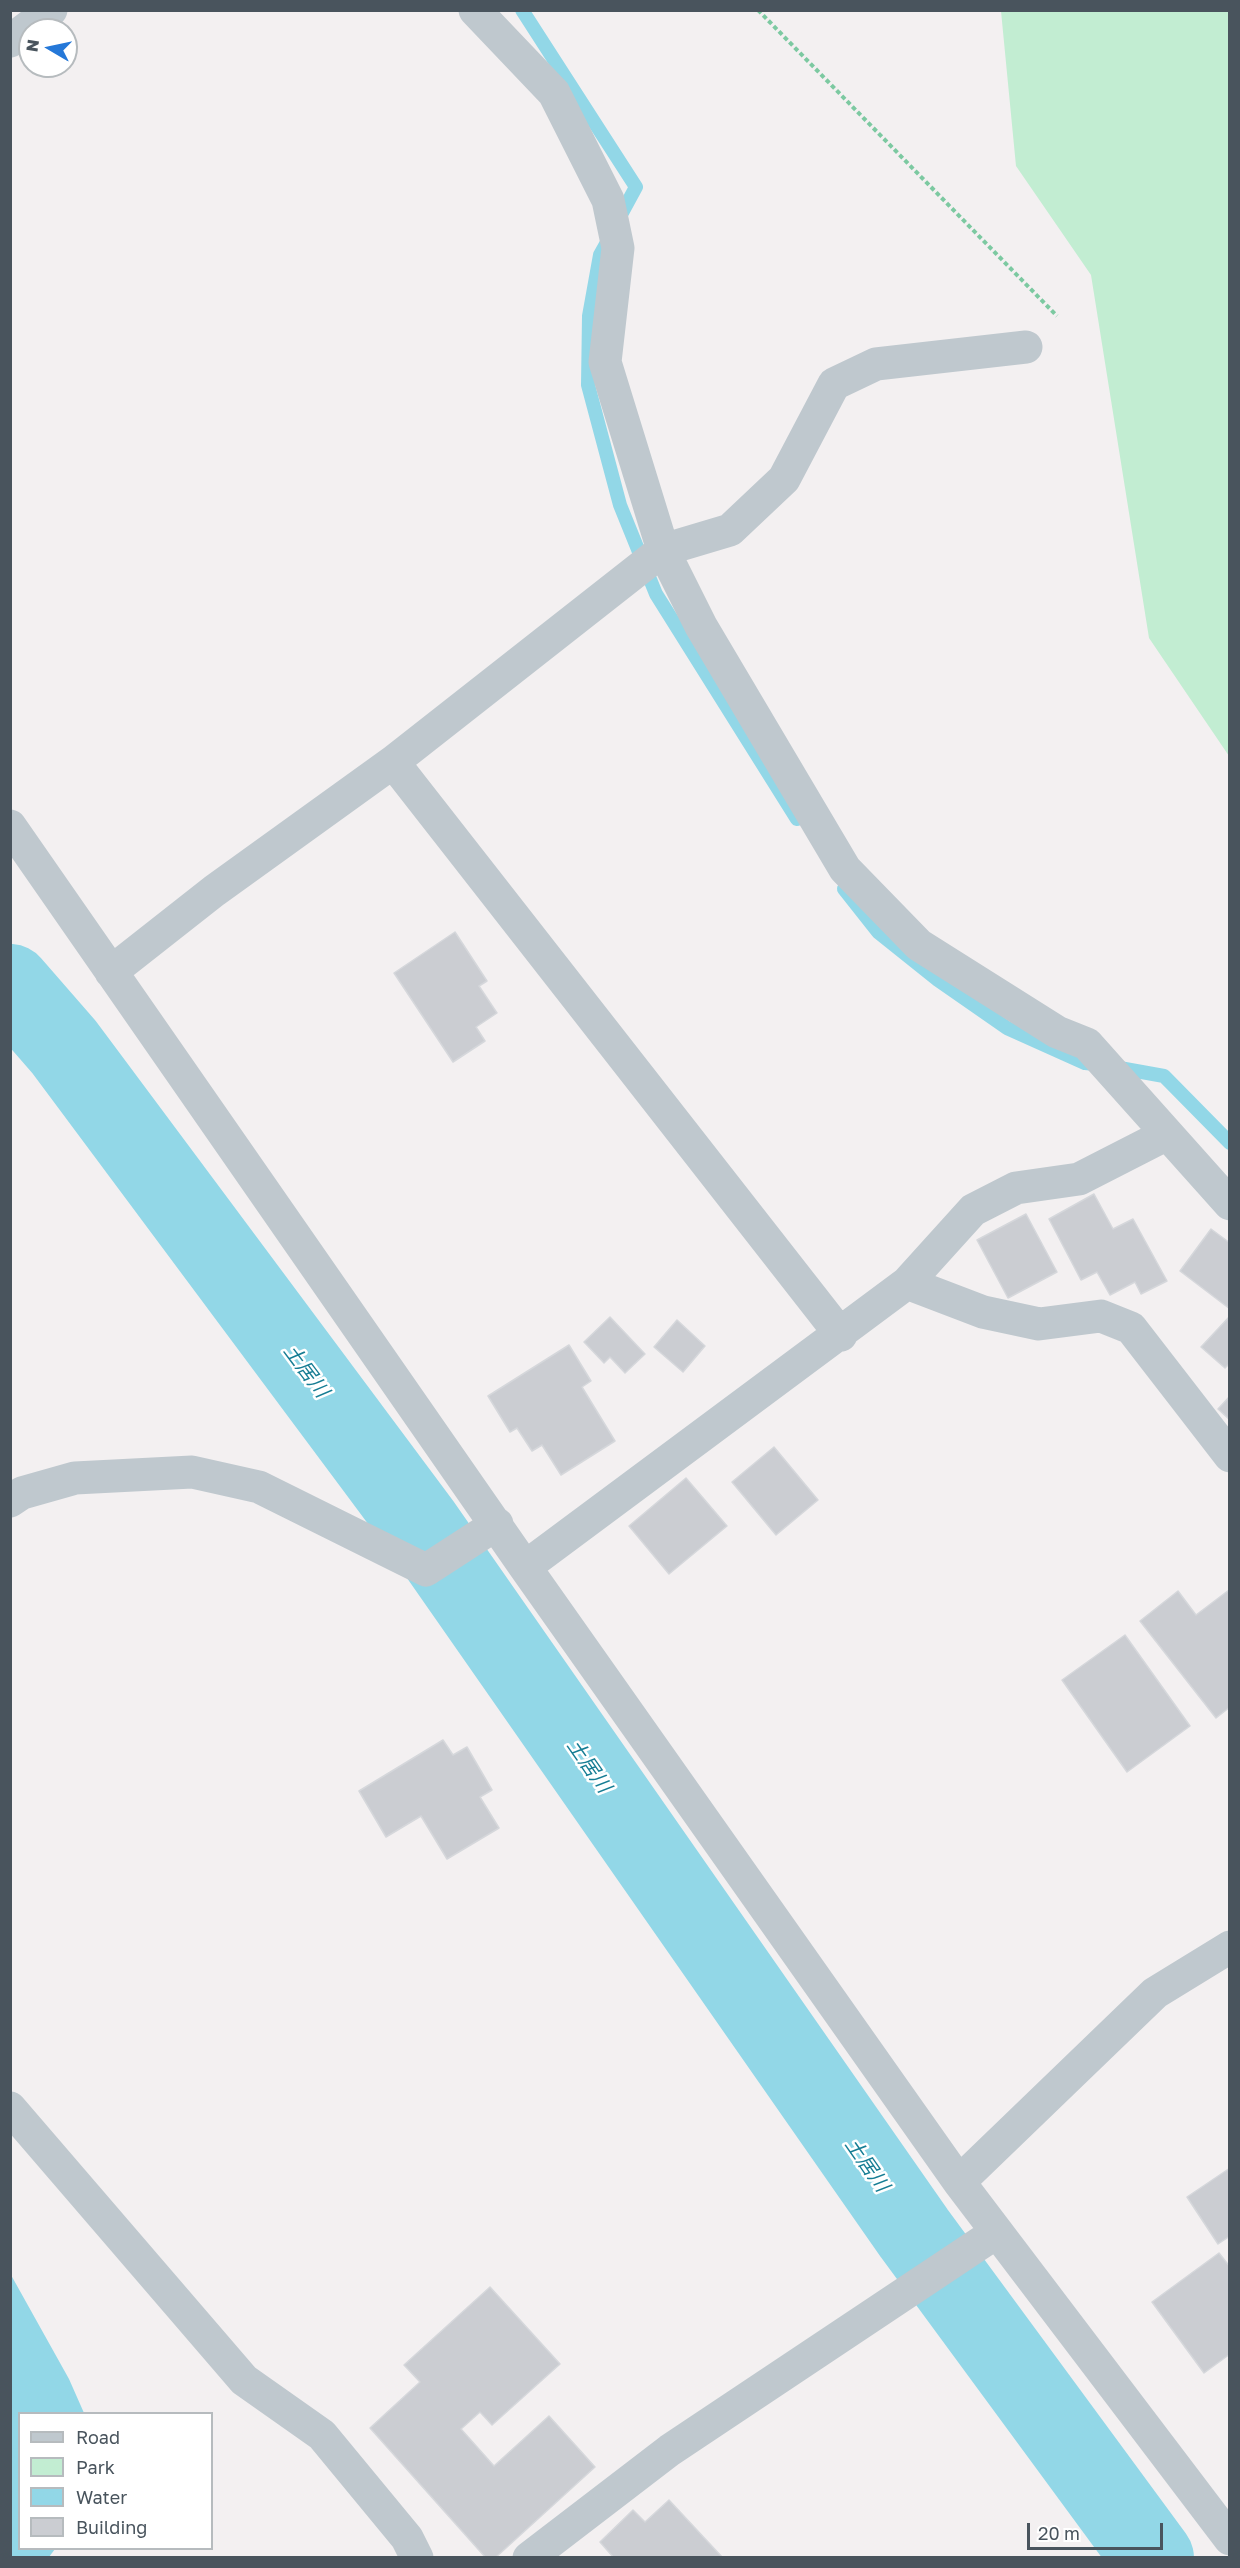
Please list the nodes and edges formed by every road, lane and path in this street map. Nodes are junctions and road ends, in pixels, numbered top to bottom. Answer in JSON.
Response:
{"nodes":[{"id":1,"x":51,"y":10,"type":"edge"},
{"id":2,"x":475,"y":10,"type":"edge"},
{"id":3,"x":758,"y":10,"type":"edge"},
{"id":4,"x":10,"y":41,"type":"edge"},
{"id":5,"x":1057,"y":316,"type":"dead end"},
{"id":6,"x":1026,"y":347,"type":"dead end"},
{"id":7,"x":663,"y":550,"type":"junction"},
{"id":8,"x":393,"y":762,"type":"junction"},
{"id":9,"x":10,"y":826,"type":"edge"},
{"id":10,"x":111,"y":972,"type":"junction"},
{"id":11,"x":1165,"y":1135,"type":"junction"},
{"id":12,"x":1230,"y":1204,"type":"edge"},
{"id":13,"x":907,"y":1283,"type":"junction"},
{"id":14,"x":841,"y":1335,"type":"junction"},
{"id":15,"x":1230,"y":1456,"type":"edge"},
{"id":16,"x":10,"y":1501,"type":"edge"},
{"id":17,"x":485,"y":1532,"type":"junction"},
{"id":18,"x":525,"y":1567,"type":"junction"},
{"id":19,"x":1230,"y":1947,"type":"edge"},
{"id":20,"x":10,"y":2108,"type":"edge"},
{"id":21,"x":959,"y":2182,"type":"junction"},
{"id":22,"x":997,"y":2232,"type":"junction"},
{"id":23,"x":1230,"y":2539,"type":"edge"},
{"id":24,"x":417,"y":2558,"type":"edge"},
{"id":25,"x":529,"y":2558,"type":"edge"}],
"edges":[{"from":1,"to":4,"type":"street"},
{"from":2,"to":7,"type":"street"},
{"from":3,"to":5,"type":"path"},
{"from":6,"to":7,"type":"street"},
{"from":7,"to":8,"type":"street"},
{"from":7,"to":11,"type":"street"},
{"from":8,"to":10,"type":"street"},
{"from":8,"to":14,"type":"street"},
{"from":9,"to":10,"type":"street"},
{"from":10,"to":17,"type":"street"},
{"from":11,"to":12,"type":"street"},
{"from":11,"to":13,"type":"street"},
{"from":13,"to":14,"type":"street"},
{"from":13,"to":15,"type":"street"},
{"from":14,"to":18,"type":"street"},
{"from":16,"to":17,"type":"street"},
{"from":17,"to":18,"type":"street"},
{"from":18,"to":21,"type":"street"},
{"from":19,"to":21,"type":"street"},
{"from":20,"to":24,"type":"street"},
{"from":21,"to":22,"type":"street"},
{"from":22,"to":23,"type":"street"},
{"from":22,"to":25,"type":"street"}]}
